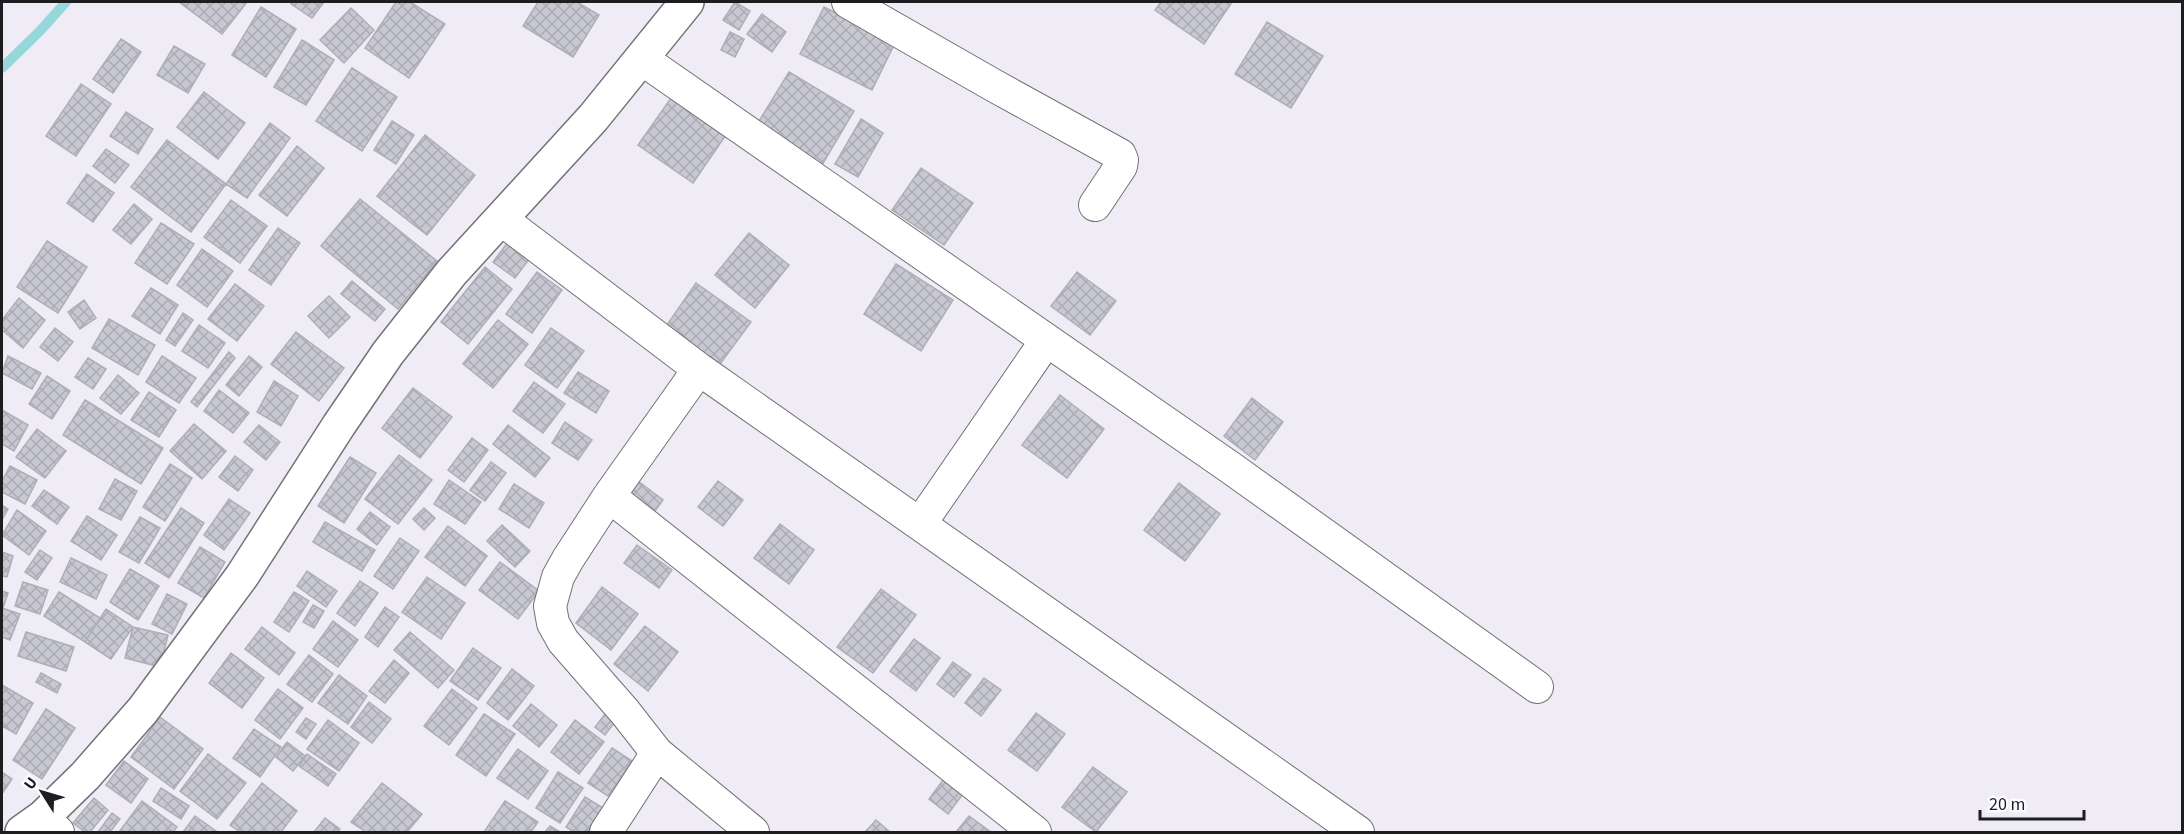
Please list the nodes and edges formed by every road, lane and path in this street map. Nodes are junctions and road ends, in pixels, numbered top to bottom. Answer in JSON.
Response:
{"nodes":[{"id":1,"x":687,"y":2,"type":"edge"},
{"id":2,"x":848,"y":2,"type":"edge"},
{"id":3,"x":642,"y":59,"type":"junction"},
{"id":4,"x":1095,"y":205,"type":"dead end"},
{"id":5,"x":501,"y":219,"type":"junction"},
{"id":6,"x":1046,"y":341,"type":"junction"},
{"id":7,"x":699,"y":369,"type":"junction"},
{"id":8,"x":609,"y":496,"type":"junction"},
{"id":9,"x":920,"y":524,"type":"junction"},
{"id":10,"x":1538,"y":687,"type":"dead end"},
{"id":11,"x":657,"y":753,"type":"junction"},
{"id":12,"x":41,"y":827,"type":"edge"},
{"id":13,"x":606,"y":832,"type":"edge"},
{"id":14,"x":753,"y":832,"type":"edge"},
{"id":15,"x":1035,"y":832,"type":"edge"},
{"id":16,"x":1358,"y":832,"type":"edge"}],
"edges":[{"from":1,"to":3,"type":"street"},
{"from":2,"to":4,"type":"street"},
{"from":3,"to":5,"type":"street"},
{"from":3,"to":6,"type":"street"},
{"from":5,"to":7,"type":"street"},
{"from":5,"to":12,"type":"street"},
{"from":6,"to":9,"type":"street"},
{"from":6,"to":10,"type":"street"},
{"from":7,"to":8,"type":"street"},
{"from":7,"to":9,"type":"street"},
{"from":8,"to":11,"type":"street"},
{"from":8,"to":15,"type":"street"},
{"from":9,"to":16,"type":"street"},
{"from":11,"to":13,"type":"street"},
{"from":11,"to":14,"type":"street"}]}
